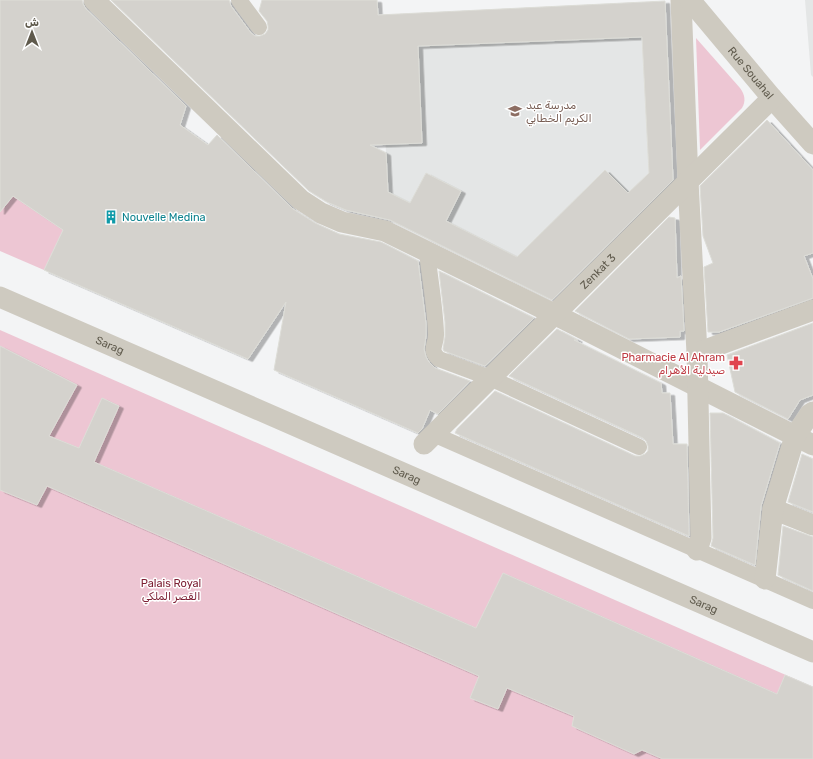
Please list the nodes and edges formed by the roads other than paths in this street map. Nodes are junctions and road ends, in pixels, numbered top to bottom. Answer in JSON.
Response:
{"nodes":[{"id":1,"x":94,"y":0,"type":"edge"},
{"id":2,"x":239,"y":0,"type":"edge"},
{"id":3,"x":681,"y":0,"type":"edge"},
{"id":4,"x":690,"y":0,"type":"edge"},
{"id":5,"x":259,"y":27,"type":"dead end"},
{"id":6,"x":772,"y":98,"type":"junction"},
{"id":7,"x":813,"y":144,"type":"edge"},
{"id":8,"x":688,"y":182,"type":"junction"},
{"id":9,"x":427,"y":252,"type":"junction"},
{"id":10,"x":0,"y":297,"type":"edge"},
{"id":11,"x":813,"y":310,"type":"edge"},
{"id":12,"x":554,"y":314,"type":"junction"},
{"id":13,"x":697,"y":354,"type":"junction"},
{"id":14,"x":490,"y":378,"type":"junction"},
{"id":15,"x":697,"y":387,"type":"junction"},
{"id":16,"x":813,"y":412,"type":"edge"},
{"id":17,"x":795,"y":436,"type":"junction"},
{"id":18,"x":429,"y":439,"type":"joint"},
{"id":19,"x":813,"y":445,"type":"edge"},
{"id":20,"x":640,"y":447,"type":"dead end"},
{"id":21,"x":773,"y":509,"type":"junction"},
{"id":22,"x":813,"y":526,"type":"edge"},
{"id":23,"x":696,"y":550,"type":"junction"},
{"id":24,"x":765,"y":580,"type":"junction"},
{"id":25,"x":813,"y":600,"type":"edge"},
{"id":26,"x":813,"y":652,"type":"edge"}],
"edges":[{"from":1,"to":9,"type":"street"},
{"from":2,"to":5,"type":"street"},
{"from":3,"to":8,"type":"street"},
{"from":4,"to":6,"type":"street","name":"Rue Souahal"},
{"from":6,"to":7,"type":"street","name":"Rue Souahal"},
{"from":6,"to":8,"type":"street","name":"Zenkat 3"},
{"from":8,"to":12,"type":"street","name":"Zenkat 3"},
{"from":8,"to":13,"type":"street"},
{"from":9,"to":12,"type":"street"},
{"from":9,"to":14,"type":"street"},
{"from":10,"to":26,"type":"street","name":"Sarag"},
{"from":11,"to":13,"type":"street"},
{"from":12,"to":14,"type":"street","name":"Zenkat 3"},
{"from":12,"to":15,"type":"street"},
{"from":13,"to":15,"type":"street"},
{"from":14,"to":18,"type":"street","name":"Zenkat 3"},
{"from":14,"to":20,"type":"street"},
{"from":15,"to":17,"type":"street"},
{"from":15,"to":23,"type":"street"},
{"from":16,"to":17,"type":"street"},
{"from":17,"to":19,"type":"street"},
{"from":17,"to":21,"type":"street"},
{"from":18,"to":23,"type":"street"},
{"from":21,"to":22,"type":"street"},
{"from":21,"to":24,"type":"street"},
{"from":23,"to":24,"type":"street"},
{"from":24,"to":25,"type":"street"}]}
